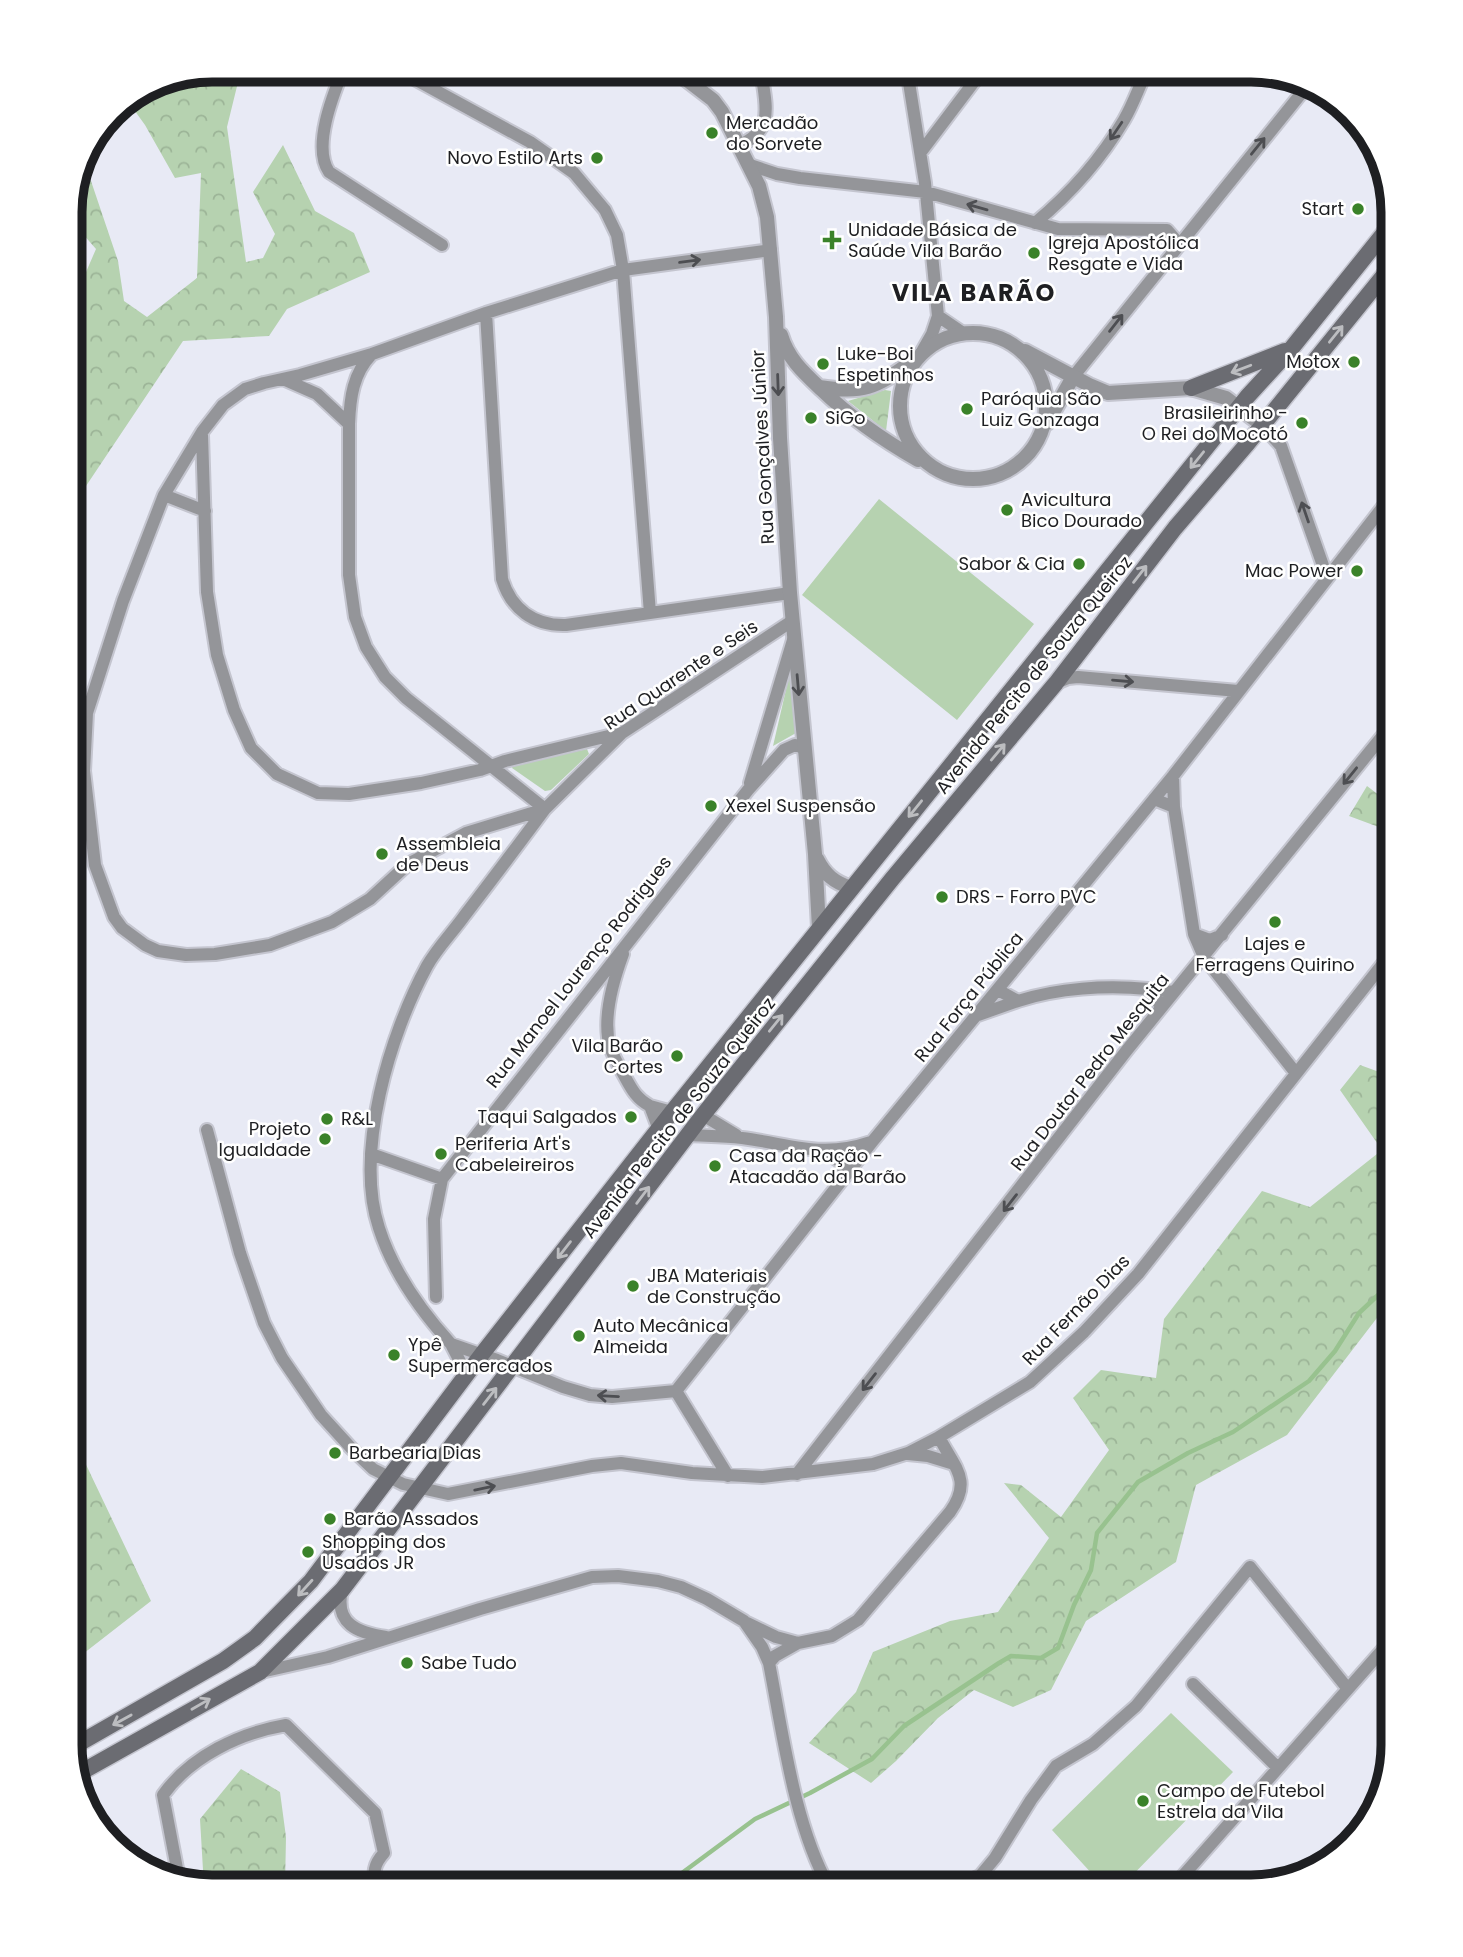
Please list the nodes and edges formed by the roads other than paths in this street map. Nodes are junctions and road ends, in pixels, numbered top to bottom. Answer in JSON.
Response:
{"nodes":[{"id":1,"x":338,"y":83,"type":"edge"},
{"id":2,"x":422,"y":83,"type":"edge"},
{"id":3,"x":691,"y":83,"type":"edge"},
{"id":4,"x":763,"y":83,"type":"edge"},
{"id":5,"x":909,"y":83,"type":"edge"},
{"id":6,"x":974,"y":83,"type":"edge"},
{"id":7,"x":1141,"y":83,"type":"edge"},
{"id":8,"x":1301,"y":93,"type":"edge"},
{"id":9,"x":740,"y":145,"type":"junction"},
{"id":10,"x":921,"y":152,"type":"junction"},
{"id":11,"x":750,"y":165,"type":"junction"},
{"id":12,"x":926,"y":192,"type":"junction"},
{"id":13,"x":1035,"y":223,"type":"junction"},
{"id":14,"x":1381,"y":237,"type":"edge"},
{"id":15,"x":442,"y":245,"type":"dead end"},
{"id":16,"x":1175,"y":248,"type":"junction"},
{"id":17,"x":771,"y":250,"type":"junction"},
{"id":18,"x":623,"y":270,"type":"junction"},
{"id":19,"x":1381,"y":279,"type":"edge"},
{"id":20,"x":486,"y":313,"type":"junction"},
{"id":21,"x":938,"y":316,"type":"junction"},
{"id":22,"x":776,"y":317,"type":"junction"},
{"id":23,"x":963,"y":334,"type":"junction"},
{"id":24,"x":1007,"y":341,"type":"junction"},
{"id":25,"x":1291,"y":349,"type":"junction"},
{"id":26,"x":372,"y":354,"type":"junction"},
{"id":27,"x":920,"y":355,"type":"junction"},
{"id":28,"x":1073,"y":377,"type":"junction"},
{"id":29,"x":283,"y":379,"type":"junction"},
{"id":30,"x":819,"y":387,"type":"junction"},
{"id":31,"x":1191,"y":388,"type":"junction"},
{"id":32,"x":1240,"y":407,"type":"junction"},
{"id":33,"x":349,"y":424,"type":"junction"},
{"id":34,"x":1262,"y":425,"type":"junction"},
{"id":35,"x":202,"y":432,"type":"junction"},
{"id":36,"x":1034,"y":446,"type":"junction"},
{"id":37,"x":936,"y":470,"type":"junction"},
{"id":38,"x":164,"y":495,"type":"junction"},
{"id":39,"x":1381,"y":509,"type":"edge"},
{"id":40,"x":205,"y":511,"type":"junction"},
{"id":41,"x":1327,"y":577,"type":"junction"},
{"id":42,"x":790,"y":593,"type":"junction"},
{"id":43,"x":650,"y":613,"type":"junction"},
{"id":44,"x":792,"y":621,"type":"junction"},
{"id":45,"x":794,"y":637,"type":"junction"},
{"id":46,"x":1056,"y":683,"type":"junction"},
{"id":47,"x":1238,"y":691,"type":"junction"},
{"id":48,"x":622,"y":733,"type":"junction"},
{"id":49,"x":1381,"y":738,"type":"edge"},
{"id":50,"x":804,"y":748,"type":"junction"},
{"id":51,"x":492,"y":765,"type":"junction"},
{"id":52,"x":1173,"y":776,"type":"junction"},
{"id":53,"x":748,"y":790,"type":"junction"},
{"id":54,"x":1154,"y":799,"type":"junction"},
{"id":55,"x":1174,"y":807,"type":"junction"},
{"id":56,"x":545,"y":809,"type":"junction"},
{"id":57,"x":815,"y":854,"type":"junction"},
{"id":58,"x":891,"y":879,"type":"junction"},
{"id":59,"x":851,"y":888,"type":"junction"},
{"id":60,"x":819,"y":928,"type":"junction"},
{"id":61,"x":1195,"y":934,"type":"junction"},
{"id":62,"x":1222,"y":935,"type":"junction"},
{"id":63,"x":626,"y":944,"type":"junction"},
{"id":64,"x":1204,"y":957,"type":"junction"},
{"id":65,"x":1381,"y":966,"type":"edge"},
{"id":66,"x":593,"y":986,"type":"junction"},
{"id":67,"x":1148,"y":989,"type":"junction"},
{"id":68,"x":998,"y":990,"type":"junction"},
{"id":69,"x":1173,"y":992,"type":"junction"},
{"id":70,"x":612,"y":994,"type":"junction"},
{"id":71,"x":1018,"y":1001,"type":"junction"},
{"id":72,"x":1162,"y":1007,"type":"junction"},
{"id":73,"x":755,"y":1008,"type":"junction"},
{"id":74,"x":978,"y":1015,"type":"junction"},
{"id":75,"x":1295,"y":1073,"type":"junction"},
{"id":76,"x":650,"y":1106,"type":"junction"},
{"id":77,"x":672,"y":1112,"type":"junction"},
{"id":78,"x":702,"y":1115,"type":"junction"},
{"id":79,"x":207,"y":1130,"type":"dead end"},
{"id":80,"x":659,"y":1130,"type":"junction"},
{"id":81,"x":688,"y":1135,"type":"junction"},
{"id":82,"x":743,"y":1138,"type":"junction"},
{"id":83,"x":872,"y":1142,"type":"junction"},
{"id":84,"x":826,"y":1152,"type":"junction"},
{"id":85,"x":371,"y":1154,"type":"junction"},
{"id":86,"x":846,"y":1174,"type":"junction"},
{"id":87,"x":442,"y":1179,"type":"junction"},
{"id":88,"x":436,"y":1297,"type":"junction"},
{"id":89,"x":422,"y":1309,"type":"junction"},
{"id":90,"x":437,"y":1328,"type":"junction"},
{"id":91,"x":452,"y":1344,"type":"junction"},
{"id":92,"x":482,"y":1354,"type":"junction"},
{"id":93,"x":513,"y":1366,"type":"junction"},
{"id":94,"x":467,"y":1375,"type":"junction"},
{"id":95,"x":676,"y":1391,"type":"junction"},
{"id":96,"x":939,"y":1437,"type":"junction"},
{"id":97,"x":818,"y":1446,"type":"junction"},
{"id":98,"x":908,"y":1454,"type":"junction"},
{"id":99,"x":954,"y":1464,"type":"junction"},
{"id":100,"x":373,"y":1469,"type":"junction"},
{"id":101,"x":830,"y":1469,"type":"junction"},
{"id":102,"x":797,"y":1474,"type":"junction"},
{"id":103,"x":728,"y":1476,"type":"junction"},
{"id":104,"x":390,"y":1478,"type":"junction"},
{"id":105,"x":418,"y":1489,"type":"junction"},
{"id":106,"x":377,"y":1495,"type":"junction"},
{"id":107,"x":342,"y":1590,"type":"junction"},
{"id":108,"x":744,"y":1622,"type":"junction"},
{"id":109,"x":390,"y":1637,"type":"junction"},
{"id":110,"x":798,"y":1643,"type":"junction"},
{"id":111,"x":1381,"y":1652,"type":"edge"},
{"id":112,"x":769,"y":1663,"type":"junction"},
{"id":113,"x":260,"y":1672,"type":"junction"},
{"id":114,"x":1193,"y":1684,"type":"dead end"},
{"id":115,"x":1348,"y":1689,"type":"junction"},
{"id":116,"x":82,"y":1742,"type":"edge"},
{"id":117,"x":1278,"y":1768,"type":"junction"},
{"id":118,"x":85,"y":1770,"type":"edge"},
{"id":119,"x":177,"y":1870,"type":"edge"},
{"id":120,"x":375,"y":1875,"type":"edge"},
{"id":121,"x":824,"y":1875,"type":"edge"},
{"id":122,"x":981,"y":1875,"type":"edge"},
{"id":123,"x":1185,"y":1875,"type":"edge"}],
"edges":[{"from":1,"to":15,"type":"street"},
{"from":2,"to":18,"type":"street"},
{"from":3,"to":9,"type":"street","name":"Rua Gonçalves Júnior"},
{"from":4,"to":9,"type":"street"},
{"from":5,"to":10,"type":"street"},
{"from":6,"to":10,"type":"street"},
{"from":7,"to":13,"type":"street","one_way":true},
{"from":16,"to":8,"type":"street","one_way":true},
{"from":9,"to":11,"type":"street","name":"Rua Gonçalves Júnior"},
{"from":10,"to":12,"type":"street"},
{"from":11,"to":12,"type":"street"},
{"from":11,"to":17,"type":"street","name":"Rua Gonçalves Júnior"},
{"from":13,"to":12,"type":"street","one_way":true},
{"from":12,"to":21,"type":"street"},
{"from":13,"to":16,"type":"street"},
{"from":14,"to":25,"type":"main road","name":"Avenida Percito de Souza Queiroz"},
{"from":28,"to":16,"type":"street","one_way":true},
{"from":18,"to":17,"type":"street","name":"Rua Quarente e Seis","one_way":true},
{"from":17,"to":22,"type":"street","name":"Rua Gonçalves Júnior"},
{"from":18,"to":20,"type":"street","name":"Rua Quarente e Seis"},
{"from":18,"to":43,"type":"street"},
{"from":34,"to":19,"type":"main road","name":"Avenida Percito de Souza Queiroz","one_way":true},
{"from":20,"to":26,"type":"street","name":"Rua Quarente e Seis"},
{"from":20,"to":43,"type":"street"},
{"from":21,"to":23,"type":"street"},
{"from":21,"to":27,"type":"street"},
{"from":22,"to":30,"type":"street"},
{"from":22,"to":42,"type":"street","name":"Rua Gonçalves Júnior","one_way":true},
{"from":23,"to":24,"type":"street"},
{"from":23,"to":27,"type":"street"},
{"from":24,"to":28,"type":"street"},
{"from":24,"to":36,"type":"street"},
{"from":25,"to":31,"type":"main road","one_way":true},
{"from":25,"to":32,"type":"main road","name":"Avenida Percito de Souza Queiroz"},
{"from":26,"to":29,"type":"street","name":"Rua Quarente e Seis"},
{"from":26,"to":33,"type":"street"},
{"from":27,"to":30,"type":"street"},
{"from":27,"to":37,"type":"street"},
{"from":28,"to":31,"type":"street"},
{"from":28,"to":36,"type":"street"},
{"from":29,"to":33,"type":"street"},
{"from":29,"to":35,"type":"street","name":"Rua Quarente e Seis"},
{"from":30,"to":37,"type":"street"},
{"from":31,"to":32,"type":"street"},
{"from":32,"to":34,"type":"street"},
{"from":32,"to":59,"type":"main road","name":"Avenida Percito de Souza Queiroz","one_way":true},
{"from":33,"to":51,"type":"street"},
{"from":41,"to":34,"type":"street","one_way":true},
{"from":46,"to":34,"type":"main road","name":"Avenida Percito de Souza Queiroz","one_way":true},
{"from":35,"to":38,"type":"street","name":"Rua Quarente e Seis"},
{"from":35,"to":40,"type":"street"},
{"from":36,"to":37,"type":"street"},
{"from":38,"to":40,"type":"street"},
{"from":38,"to":56,"type":"street","name":"Rua Quarente e Seis"},
{"from":39,"to":41,"type":"street","name":"Rua Força Pública"},
{"from":40,"to":51,"type":"street"},
{"from":41,"to":47,"type":"street","name":"Rua Força Pública"},
{"from":42,"to":43,"type":"street"},
{"from":42,"to":44,"type":"street","name":"Rua Gonçalves Júnior"},
{"from":44,"to":45,"type":"street","name":"Rua Gonçalves Júnior"},
{"from":44,"to":48,"type":"street","name":"Rua Quarente e Seis"},
{"from":45,"to":50,"type":"street","name":"Rua Gonçalves Júnior","one_way":true},
{"from":45,"to":53,"type":"street","name":"Rua Manoel Lourenço Rodrigues"},
{"from":46,"to":47,"type":"street","one_way":true},
{"from":58,"to":46,"type":"main road","name":"Avenida Percito de Souza Queiroz","one_way":true},
{"from":47,"to":52,"type":"street","name":"Rua Força Pública"},
{"from":48,"to":51,"type":"street"},
{"from":48,"to":56,"type":"street","name":"Rua Quarente e Seis"},
{"from":49,"to":62,"type":"street","name":"Rua Doutor Pedro Mesquita","one_way":true},
{"from":50,"to":53,"type":"street","name":"Rua Manoel Lourenço Rodrigues"},
{"from":50,"to":57,"type":"street","name":"Rua Gonçalves Júnior"},
{"from":51,"to":56,"type":"street"},
{"from":52,"to":54,"type":"street","name":"Rua Força Pública"},
{"from":52,"to":55,"type":"street"},
{"from":53,"to":63,"type":"street","name":"Rua Manoel Lourenço Rodrigues"},
{"from":54,"to":55,"type":"street"},
{"from":54,"to":68,"type":"street","name":"Rua Força Pública"},
{"from":55,"to":61,"type":"street"},
{"from":56,"to":85,"type":"street"},
{"from":57,"to":59,"type":"street"},
{"from":57,"to":60,"type":"street","name":"Rua Gonçalves Júnior"},
{"from":58,"to":59,"type":"main road"},
{"from":78,"to":58,"type":"main road","name":"Avenida Percito de Souza Queiroz","one_way":true},
{"from":59,"to":60,"type":"main road","name":"Avenida Percito de Souza Queiroz"},
{"from":60,"to":73,"type":"main road","name":"Avenida Percito de Souza Queiroz"},
{"from":61,"to":62,"type":"street"},
{"from":61,"to":64,"type":"street"},
{"from":62,"to":64,"type":"street","name":"Rua Doutor Pedro Mesquita"},
{"from":63,"to":66,"type":"street","name":"Rua Manoel Lourenço Rodrigues"},
{"from":63,"to":70,"type":"street"},
{"from":64,"to":69,"type":"street","name":"Rua Doutor Pedro Mesquita"},
{"from":64,"to":75,"type":"street"},
{"from":65,"to":75,"type":"street","name":"Rua Fernão Dias"},
{"from":66,"to":70,"type":"street"},
{"from":66,"to":87,"type":"street","name":"Rua Manoel Lourenço Rodrigues"},
{"from":67,"to":69,"type":"street"},
{"from":67,"to":71,"type":"street"},
{"from":67,"to":72,"type":"street"},
{"from":68,"to":71,"type":"street"},
{"from":68,"to":74,"type":"street","name":"Rua Força Pública"},
{"from":69,"to":72,"type":"street","name":"Rua Doutor Pedro Mesquita"},
{"from":70,"to":76,"type":"street"},
{"from":71,"to":74,"type":"street"},
{"from":72,"to":97,"type":"street","name":"Rua Doutor Pedro Mesquita","one_way":true},
{"from":73,"to":77,"type":"main road","name":"Avenida Percito de Souza Queiroz"},
{"from":73,"to":78,"type":"main road"},
{"from":74,"to":83,"type":"street","name":"Rua Força Pública"},
{"from":75,"to":96,"type":"street","name":"Rua Fernão Dias"},
{"from":76,"to":77,"type":"street"},
{"from":76,"to":80,"type":"street"},
{"from":77,"to":80,"type":"main road","name":"Avenida Percito de Souza Queiroz"},
{"from":78,"to":81,"type":"main road","name":"Avenida Percito de Souza Queiroz"},
{"from":78,"to":82,"type":"street"},
{"from":79,"to":100,"type":"street"},
{"from":80,"to":92,"type":"main road","name":"Avenida Percito de Souza Queiroz","one_way":true},
{"from":81,"to":82,"type":"street"},
{"from":93,"to":81,"type":"main road","name":"Avenida Percito de Souza Queiroz","one_way":true},
{"from":82,"to":84,"type":"street"},
{"from":83,"to":84,"type":"street"},
{"from":83,"to":86,"type":"street","name":"Rua Força Pública"},
{"from":84,"to":86,"type":"street"},
{"from":85,"to":87,"type":"street"},
{"from":85,"to":89,"type":"street"},
{"from":86,"to":95,"type":"street","name":"Rua Força Pública"},
{"from":87,"to":88,"type":"street","name":"Rua Manoel Lourenço Rodrigues"},
{"from":88,"to":89,"type":"street"},
{"from":88,"to":90,"type":"street","name":"Rua Manoel Lourenço Rodrigues"},
{"from":89,"to":90,"type":"street"},
{"from":90,"to":91,"type":"street"},
{"from":91,"to":92,"type":"street"},
{"from":91,"to":94,"type":"street"},
{"from":92,"to":93,"type":"street"},
{"from":92,"to":94,"type":"main road","name":"Avenida Percito de Souza Queiroz"},
{"from":95,"to":93,"type":"street","one_way":true},
{"from":105,"to":93,"type":"main road","name":"Avenida Percito de Souza Queiroz","one_way":true},
{"from":94,"to":104,"type":"main road","name":"Avenida Percito de Souza Queiroz"},
{"from":95,"to":103,"type":"street"},
{"from":96,"to":98,"type":"street","name":"Rua Fernão Dias"},
{"from":96,"to":99,"type":"street"},
{"from":97,"to":101,"type":"street"},
{"from":97,"to":102,"type":"street","name":"Rua Doutor Pedro Mesquita"},
{"from":98,"to":99,"type":"street"},
{"from":98,"to":101,"type":"street"},
{"from":99,"to":110,"type":"street"},
{"from":100,"to":104,"type":"street"},
{"from":100,"to":106,"type":"street"},
{"from":101,"to":102,"type":"street"},
{"from":102,"to":103,"type":"street"},
{"from":105,"to":103,"type":"street","one_way":true},
{"from":104,"to":105,"type":"street"},
{"from":104,"to":106,"type":"main road","name":"Avenida Percito de Souza Queiroz"},
{"from":105,"to":107,"type":"main road","name":"Avenida Percito de Souza Queiroz"},
{"from":106,"to":116,"type":"main road","name":"Avenida Percito de Souza Queiroz","one_way":true},
{"from":107,"to":109,"type":"street"},
{"from":107,"to":113,"type":"main road","name":"Avenida Percito de Souza Queiroz"},
{"from":108,"to":109,"type":"street"},
{"from":108,"to":110,"type":"street"},
{"from":108,"to":112,"type":"street"},
{"from":109,"to":113,"type":"street"},
{"from":110,"to":112,"type":"street"},
{"from":111,"to":115,"type":"street"},
{"from":112,"to":121,"type":"street"},
{"from":118,"to":113,"type":"main road","name":"Avenida Percito de Souza Queiroz","one_way":true},
{"from":114,"to":117,"type":"street"},
{"from":115,"to":117,"type":"street"},
{"from":115,"to":122,"type":"street"},
{"from":117,"to":123,"type":"street"},
{"from":119,"to":120,"type":"street"}]}
